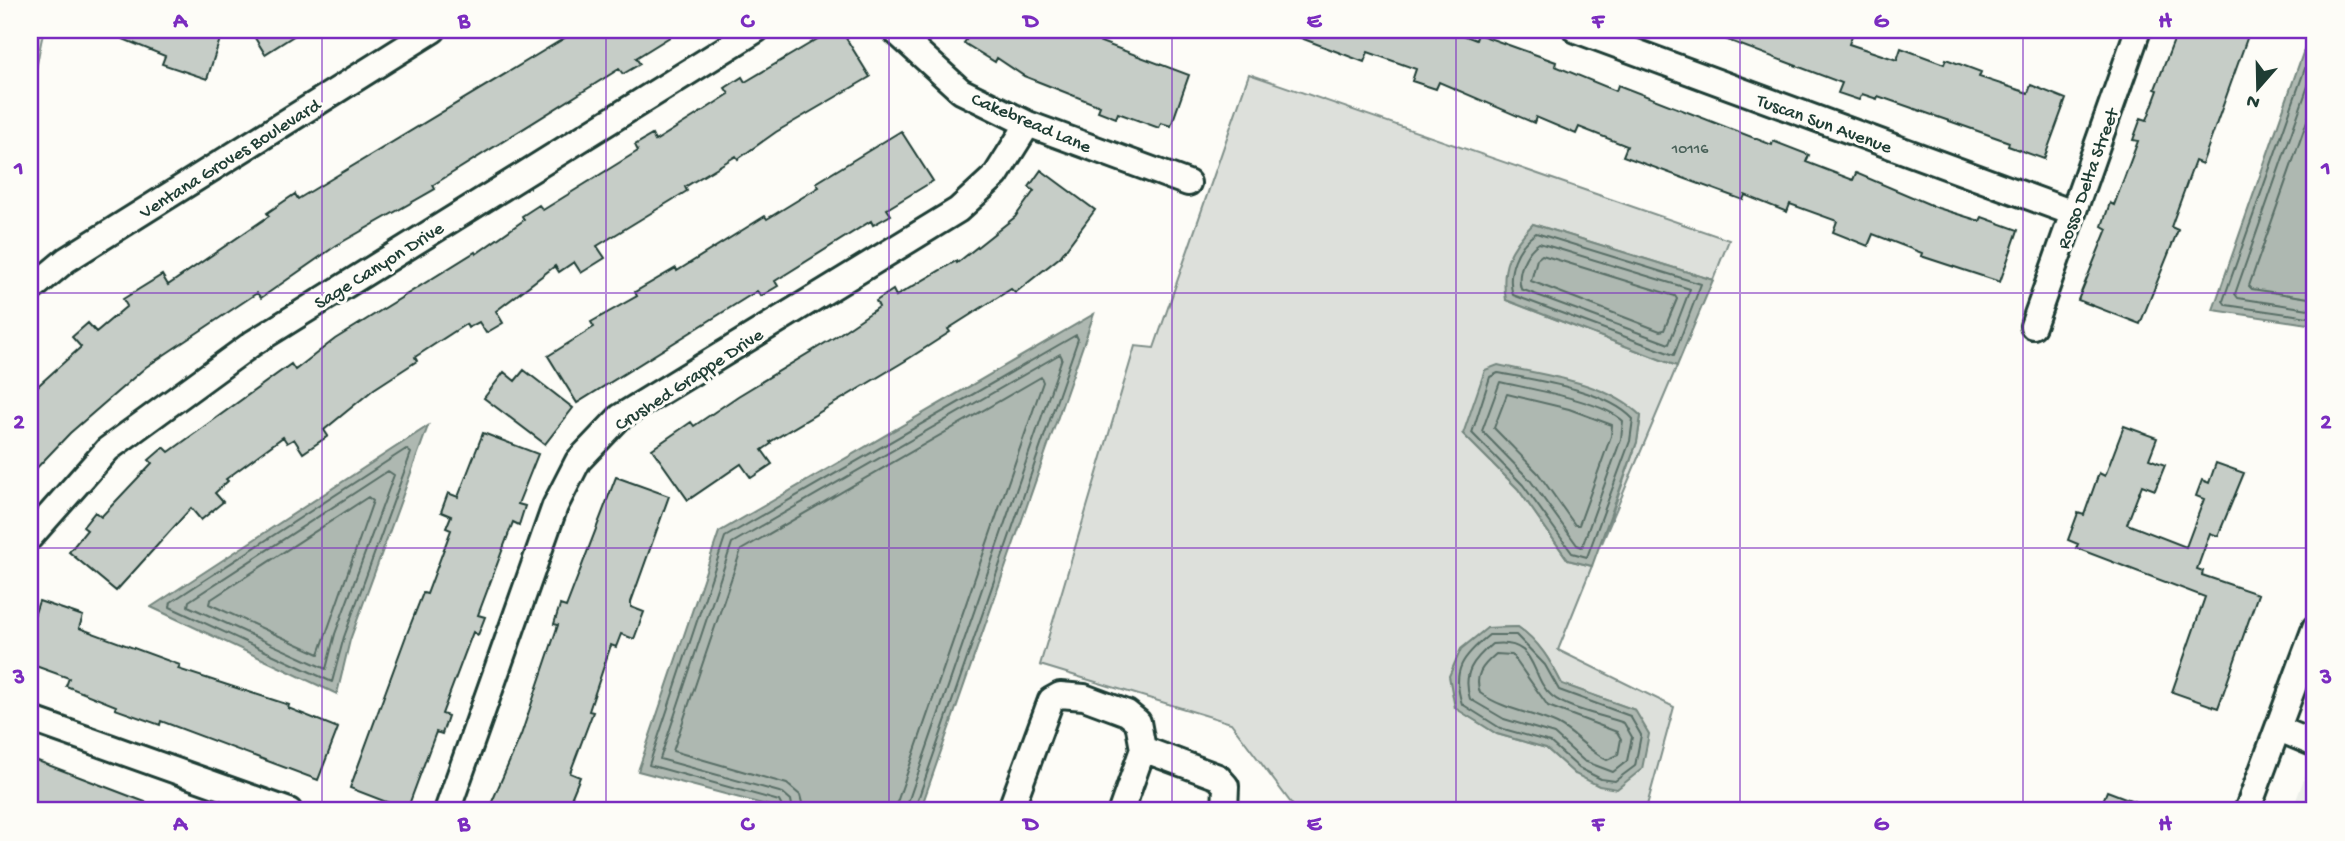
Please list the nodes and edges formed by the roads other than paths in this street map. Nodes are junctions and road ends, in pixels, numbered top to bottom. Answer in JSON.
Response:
{"nodes":[{"id":1,"x":402,"y":30,"type":"edge"},
{"id":2,"x":433,"y":30,"type":"edge"},
{"id":3,"x":756,"y":30,"type":"edge"},
{"id":4,"x":894,"y":30,"type":"edge"},
{"id":5,"x":1576,"y":30,"type":"edge"},
{"id":6,"x":2138,"y":30,"type":"edge"},
{"id":7,"x":1028,"y":124,"type":"junction"},
{"id":8,"x":1188,"y":183,"type":"dead end"},
{"id":9,"x":2073,"y":213,"type":"junction"},
{"id":10,"x":30,"y":274,"type":"edge"},
{"id":11,"x":30,"y":290,"type":"edge"},
{"id":12,"x":2033,"y":326,"type":"dead end"},
{"id":13,"x":30,"y":537,"type":"edge"},
{"id":14,"x":2315,"y":628,"type":"edge"},
{"id":15,"x":30,"y":719,"type":"edge"},
{"id":16,"x":2279,"y":729,"type":"junction"},
{"id":17,"x":2315,"y":744,"type":"edge"},
{"id":18,"x":1143,"y":749,"type":"junction"},
{"id":19,"x":289,"y":811,"type":"edge"},
{"id":20,"x":446,"y":811,"type":"edge"},
{"id":21,"x":1010,"y":811,"type":"edge"},
{"id":22,"x":1121,"y":811,"type":"edge"},
{"id":23,"x":1225,"y":811,"type":"edge"},
{"id":24,"x":2247,"y":811,"type":"edge"}],
"edges":[{"from":1,"to":10,"type":"street","name":"Ventana Groves Boulevard"},
{"from":2,"to":11,"type":"street","name":"Ventana Groves Boulevard"},
{"from":3,"to":13,"type":"street","name":"Sage Canyon Drive"},
{"from":4,"to":7,"type":"street","name":"Cakebread Lane"},
{"from":5,"to":9,"type":"street","name":"Tuscan Sun Avenue"},
{"from":6,"to":9,"type":"street","name":"Rosso Delta Street"},
{"from":7,"to":8,"type":"street","name":"Cakebread Lane"},
{"from":7,"to":20,"type":"street","name":"Crushed Grappe Drive"},
{"from":9,"to":12,"type":"street","name":"Rosso Delta Street"},
{"from":14,"to":16,"type":"street"},
{"from":15,"to":19,"type":"street"},
{"from":16,"to":17,"type":"street"},
{"from":16,"to":24,"type":"street"},
{"from":18,"to":21,"type":"street"},
{"from":18,"to":22,"type":"street"},
{"from":18,"to":23,"type":"street"}]}
